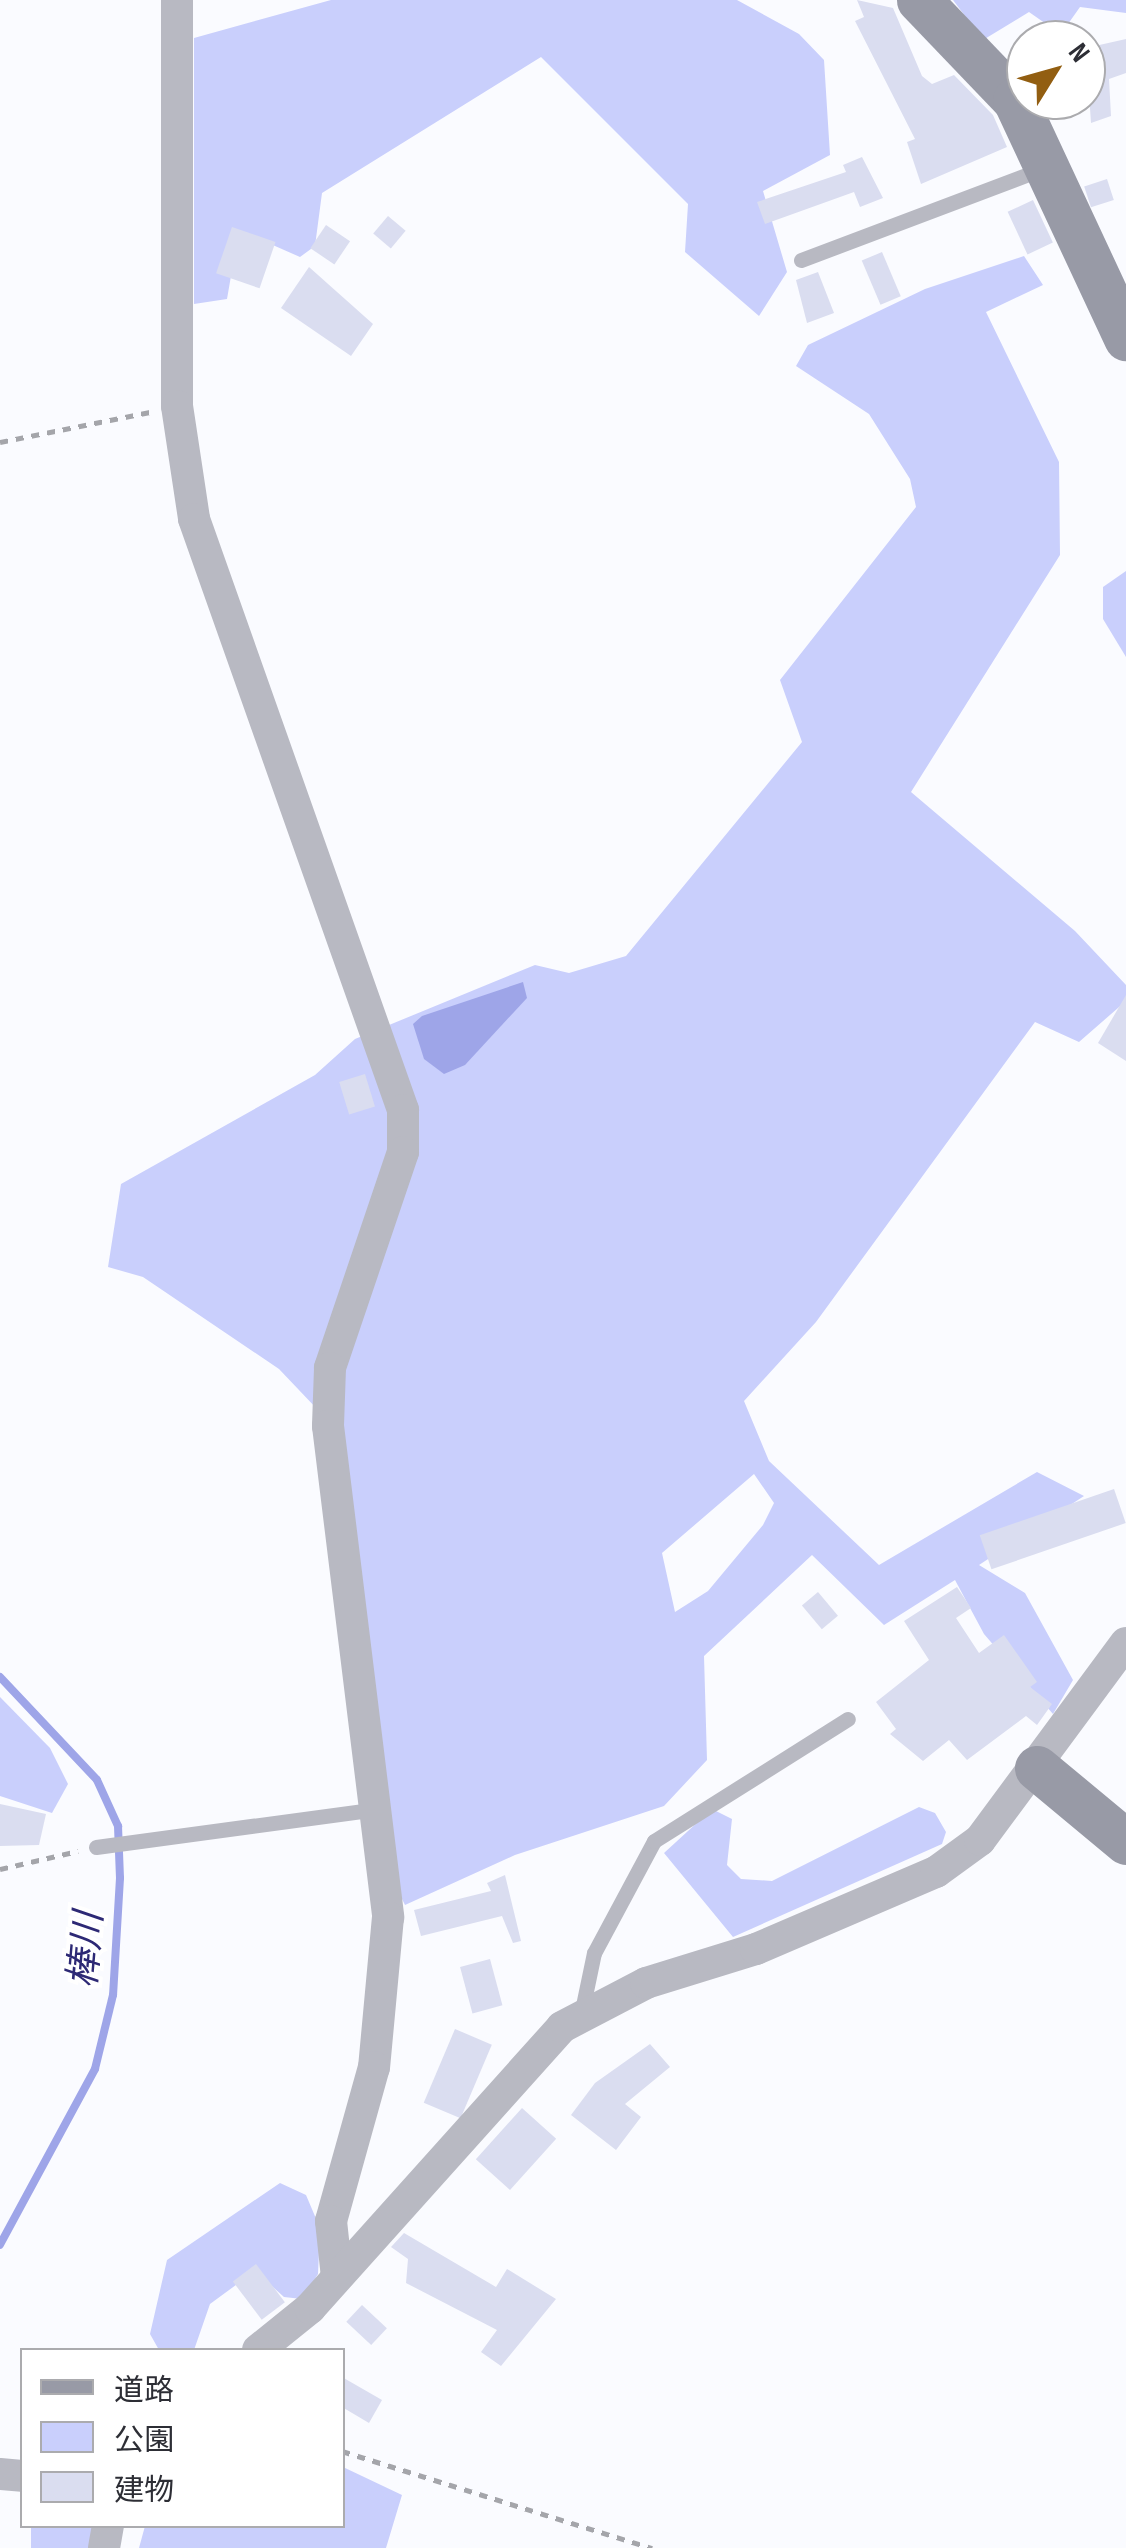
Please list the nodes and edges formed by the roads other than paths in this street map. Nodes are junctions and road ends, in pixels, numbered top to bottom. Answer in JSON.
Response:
{"nodes":[{"id":1,"x":177,"y":0,"type":"edge"},
{"id":2,"x":919,"y":0,"type":"edge"},
{"id":3,"x":1050,"y":166,"type":"junction"},
{"id":4,"x":801,"y":260,"type":"dead end"},
{"id":5,"x":1114,"y":269,"type":"edge"},
{"id":6,"x":1126,"y":338,"type":"edge"},
{"id":7,"x":1126,"y":1643,"type":"edge"},
{"id":8,"x":848,"y":1718,"type":"dead end"},
{"id":9,"x":1037,"y":1768,"type":"junction"},
{"id":10,"x":376,"y":1809,"type":"junction"},
{"id":11,"x":1126,"y":1842,"type":"edge"},
{"id":12,"x":96,"y":1847,"type":"road end"},
{"id":13,"x":581,"y":2014,"type":"junction"},
{"id":14,"x":337,"y":2277,"type":"junction"},
{"id":15,"x":260,"y":2348,"type":"edge"}],
"edges":[{"from":1,"to":10,"type":"street"},
{"from":2,"to":3,"type":"street"},
{"from":3,"to":4,"type":"lane"},
{"from":3,"to":5,"type":"street"},
{"from":5,"to":6,"type":"street"},
{"from":7,"to":9,"type":"street"},
{"from":8,"to":13,"type":"lane"},
{"from":9,"to":11,"type":"street"},
{"from":9,"to":13,"type":"street"},
{"from":10,"to":12,"type":"lane"},
{"from":10,"to":14,"type":"street"},
{"from":13,"to":14,"type":"street"},
{"from":14,"to":15,"type":"street"}]}
